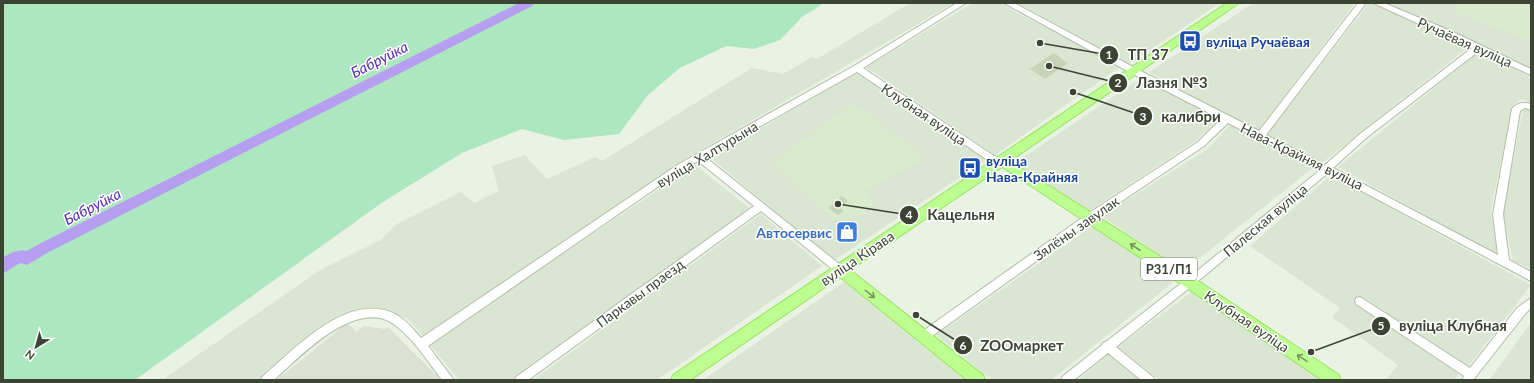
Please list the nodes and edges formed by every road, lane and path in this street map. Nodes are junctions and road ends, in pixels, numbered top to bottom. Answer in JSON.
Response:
{"nodes":[{"id":1,"x":962,"y":3,"type":"edge"},
{"id":2,"x":1008,"y":3,"type":"edge"},
{"id":3,"x":1234,"y":3,"type":"edge"},
{"id":4,"x":1362,"y":3,"type":"edge"},
{"id":5,"x":1376,"y":3,"type":"edge"},
{"id":6,"x":1478,"y":46,"type":"junction"},
{"id":7,"x":857,"y":68,"type":"junction"},
{"id":8,"x":1134,"y":71,"type":"junction"},
{"id":9,"x":1531,"y":72,"type":"edge"},
{"id":10,"x":1531,"y":107,"type":"edge"},
{"id":11,"x":1227,"y":119,"type":"junction"},
{"id":12,"x":1260,"y":136,"type":"junction"},
{"id":13,"x":699,"y":157,"type":"junction"},
{"id":14,"x":1002,"y":161,"type":"junction"},
{"id":15,"x":1326,"y":170,"type":"junction"},
{"id":16,"x":760,"y":207,"type":"junction"},
{"id":17,"x":1089,"y":218,"type":"junction"},
{"id":18,"x":1504,"y":262,"type":"junction"},
{"id":19,"x":840,"y":270,"type":"junction"},
{"id":20,"x":1531,"y":277,"type":"edge"},
{"id":21,"x":1190,"y":282,"type":"junction"},
{"id":22,"x":1360,"y":301,"type":"dead end"},
{"id":23,"x":1531,"y":302,"type":"edge"},
{"id":24,"x":924,"y":336,"type":"junction"},
{"id":25,"x":420,"y":346,"type":"junction"},
{"id":26,"x":1107,"y":346,"type":"junction"},
{"id":27,"x":1469,"y":378,"type":"edge"},
{"id":28,"x":266,"y":380,"type":"edge"},
{"id":29,"x":449,"y":380,"type":"edge"},
{"id":30,"x":520,"y":380,"type":"edge"},
{"id":31,"x":678,"y":380,"type":"edge"},
{"id":32,"x":978,"y":380,"type":"edge"},
{"id":33,"x":1066,"y":380,"type":"edge"},
{"id":34,"x":1149,"y":380,"type":"edge"},
{"id":35,"x":1334,"y":380,"type":"edge"}],
"edges":[{"from":1,"to":7,"type":"street","name":"вуліца Халтурына"},
{"from":2,"to":8,"type":"street","name":"Нава-Крайняя вуліца"},
{"from":3,"to":8,"type":"main road","name":"вуліца Кірава"},
{"from":4,"to":12,"type":"street"},
{"from":5,"to":6,"type":"street","name":"Ручаёвая вуліца"},
{"from":6,"to":9,"type":"street","name":"Ручаёвая вуліца"},
{"from":6,"to":15,"type":"street","name":"Палеская вуліца"},
{"from":7,"to":13,"type":"street","name":"вуліца Халтурына"},
{"from":7,"to":14,"type":"street","name":"Клубная вуліца"},
{"from":8,"to":11,"type":"street","name":"Нава-Крайняя вуліца"},
{"from":8,"to":14,"type":"main road","name":"вуліца Кірава"},
{"from":10,"to":18,"type":"street"},
{"from":11,"to":12,"type":"street","name":"Нава-Крайняя вуліца"},
{"from":11,"to":17,"type":"street","name":"Зялёны завулак"},
{"from":12,"to":15,"type":"street","name":"Нава-Крайняя вуліца"},
{"from":13,"to":16,"type":"street"},
{"from":13,"to":25,"type":"street","name":"вуліца Халтурына"},
{"from":14,"to":17,"type":"main road","name":"Клубная вуліца","number":"Р31/П1"},
{"from":14,"to":19,"type":"main road","name":"вуліца Кірава"},
{"from":15,"to":18,"type":"street","name":"Нава-Крайняя вуліца"},
{"from":15,"to":21,"type":"street","name":"Палеская вуліца"},
{"from":16,"to":19,"type":"street"},
{"from":16,"to":30,"type":"street","name":"Паркавы праезд"},
{"from":21,"to":17,"type":"main road","name":"Клубная вуліца","number":"Р31/П1","one_way":true},
{"from":17,"to":24,"type":"street","name":"Зялёны завулак"},
{"from":18,"to":20,"type":"street","name":"Нава-Крайняя вуліца"},
{"from":19,"to":24,"type":"main road","one_way":true},
{"from":19,"to":31,"type":"main road","name":"вуліца Кірава"},
{"from":21,"to":26,"type":"street","name":"Палеская вуліца"},
{"from":35,"to":21,"type":"main road","name":"Клубная вуліца","number":"Р31/П1","one_way":true},
{"from":22,"to":27,"type":"street"},
{"from":23,"to":27,"type":"street"},
{"from":24,"to":32,"type":"main road"},
{"from":25,"to":28,"type":"street"},
{"from":25,"to":29,"type":"street"},
{"from":26,"to":33,"type":"street","name":"Палеская вуліца"},
{"from":26,"to":34,"type":"street"}]}
